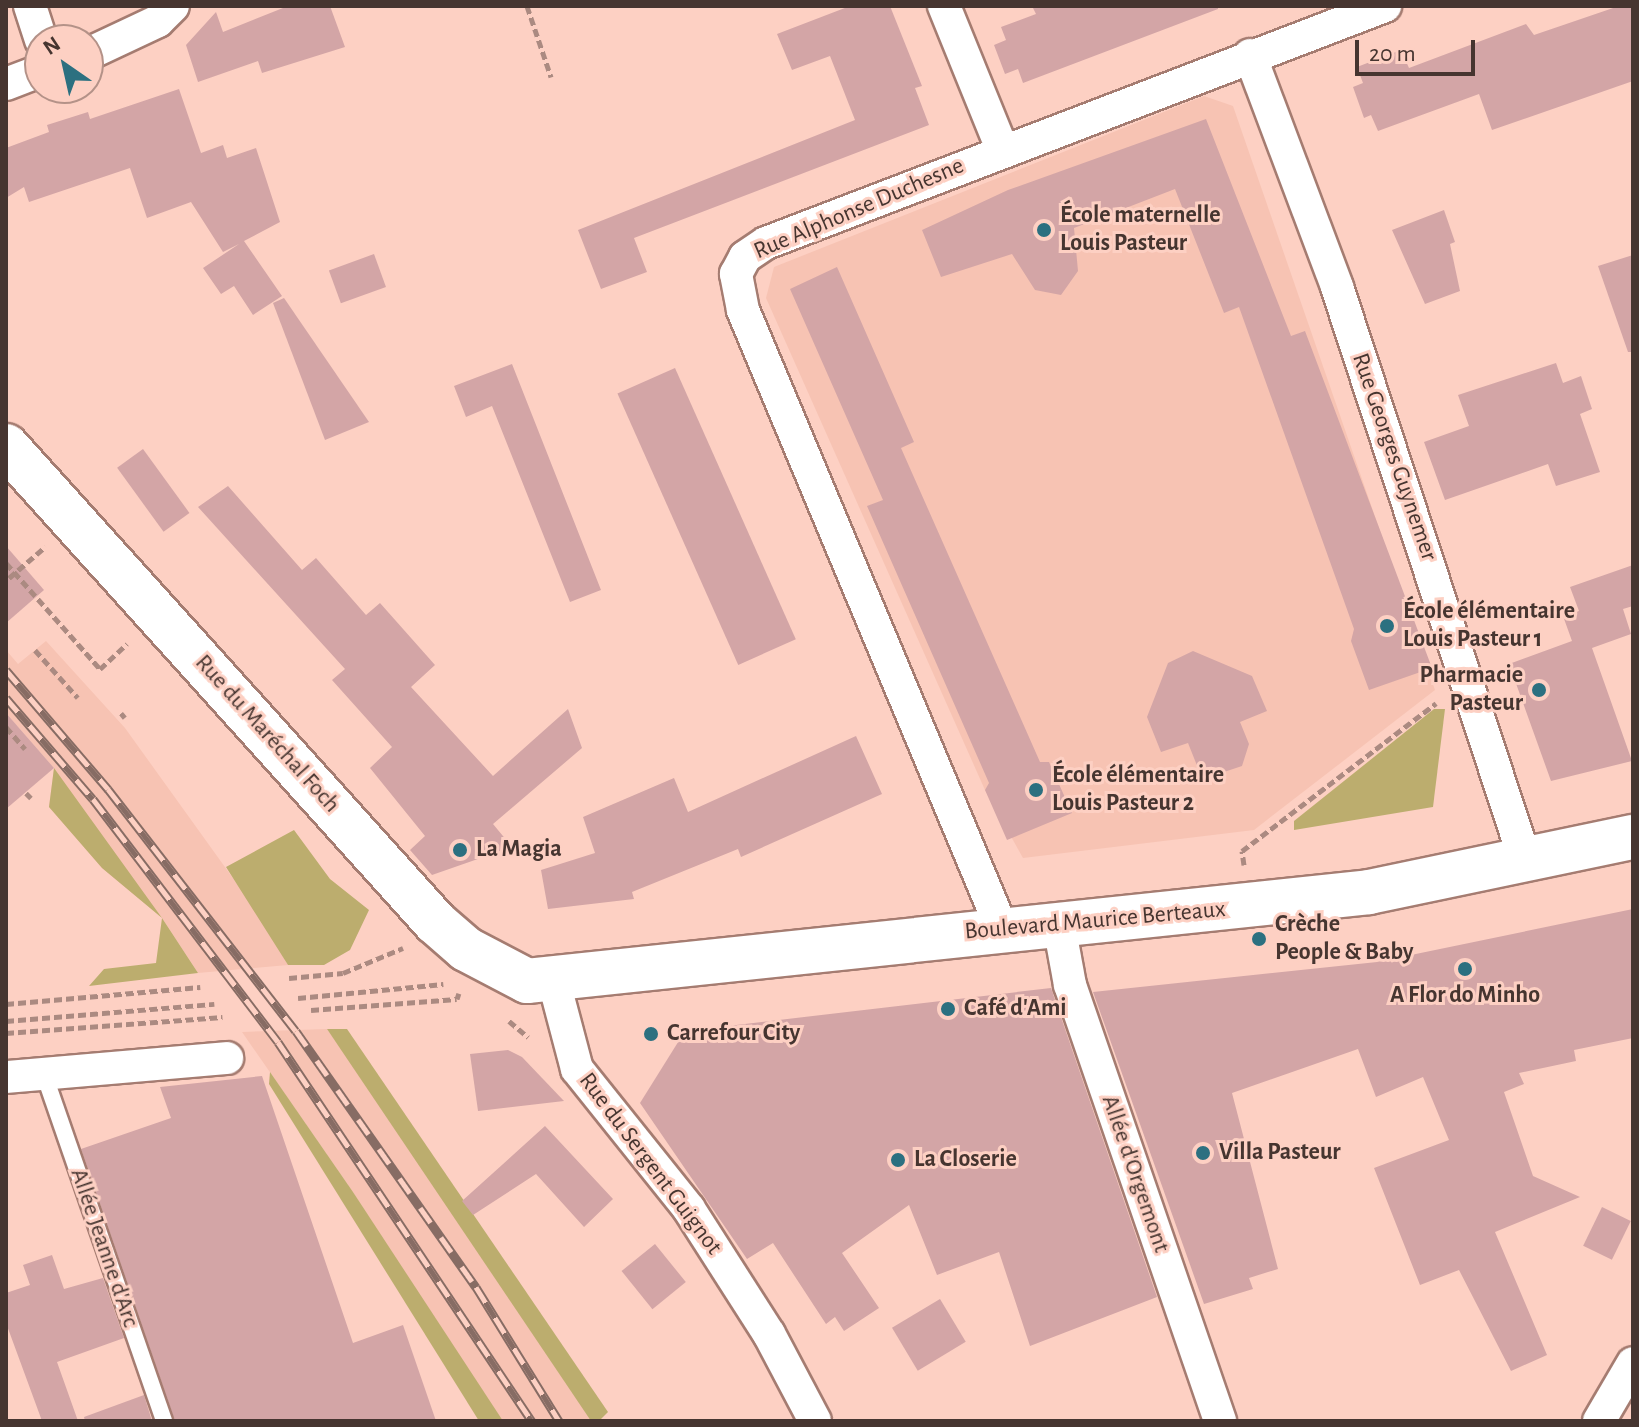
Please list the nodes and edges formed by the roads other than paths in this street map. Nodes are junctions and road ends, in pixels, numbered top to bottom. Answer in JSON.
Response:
{"nodes":[{"id":1,"x":173,"y":6,"type":"edge"},
{"id":2,"x":944,"y":6,"type":"edge"},
{"id":3,"x":1385,"y":6,"type":"edge"},
{"id":4,"x":104,"y":46,"type":"edge"},
{"id":5,"x":1250,"y":55,"type":"junction"},
{"id":6,"x":1002,"y":149,"type":"junction"},
{"id":7,"x":6,"y":446,"type":"edge"},
{"id":8,"x":1633,"y":837,"type":"edge"},
{"id":9,"x":1526,"y":863,"type":"junction"},
{"id":10,"x":1059,"y":925,"type":"junction"},
{"id":11,"x":1002,"y":929,"type":"junction"},
{"id":12,"x":554,"y":982,"type":"junction"},
{"id":13,"x":227,"y":1058,"type":"dead end"},
{"id":14,"x":44,"y":1074,"type":"junction"},
{"id":15,"x":6,"y":1077,"type":"edge"},
{"id":16,"x":1633,"y":1363,"type":"edge"},
{"id":17,"x":164,"y":1421,"type":"edge"},
{"id":18,"x":815,"y":1421,"type":"edge"},
{"id":19,"x":1220,"y":1421,"type":"edge"},
{"id":20,"x":1599,"y":1421,"type":"edge"}],
"edges":[{"from":1,"to":4,"type":"street"},
{"from":2,"to":6,"type":"street"},
{"from":3,"to":5,"type":"street","name":"Rue Alphonse Duchesne"},
{"from":5,"to":6,"type":"street","name":"Rue Alphonse Duchesne"},
{"from":5,"to":9,"type":"street","name":"Rue Georges Guynemer"},
{"from":6,"to":11,"type":"street","name":"Rue Alphonse Duchesne"},
{"from":7,"to":12,"type":"street","name":"Rue du Maréchal Foch"},
{"from":8,"to":9,"type":"street","name":"Boulevard Maurice Berteaux"},
{"from":9,"to":10,"type":"street","name":"Boulevard Maurice Berteaux"},
{"from":10,"to":11,"type":"street","name":"Boulevard Maurice Berteaux"},
{"from":10,"to":19,"type":"street","name":"Allée d'Orgemont"},
{"from":11,"to":12,"type":"street","name":"Boulevard Maurice Berteaux"},
{"from":12,"to":18,"type":"street","name":"Rue du Sergent Guignot"},
{"from":13,"to":14,"type":"street"},
{"from":14,"to":15,"type":"street"},
{"from":14,"to":17,"type":"lane","name":"Allée Jeanne d'Arc"},
{"from":16,"to":20,"type":"street"}]}
